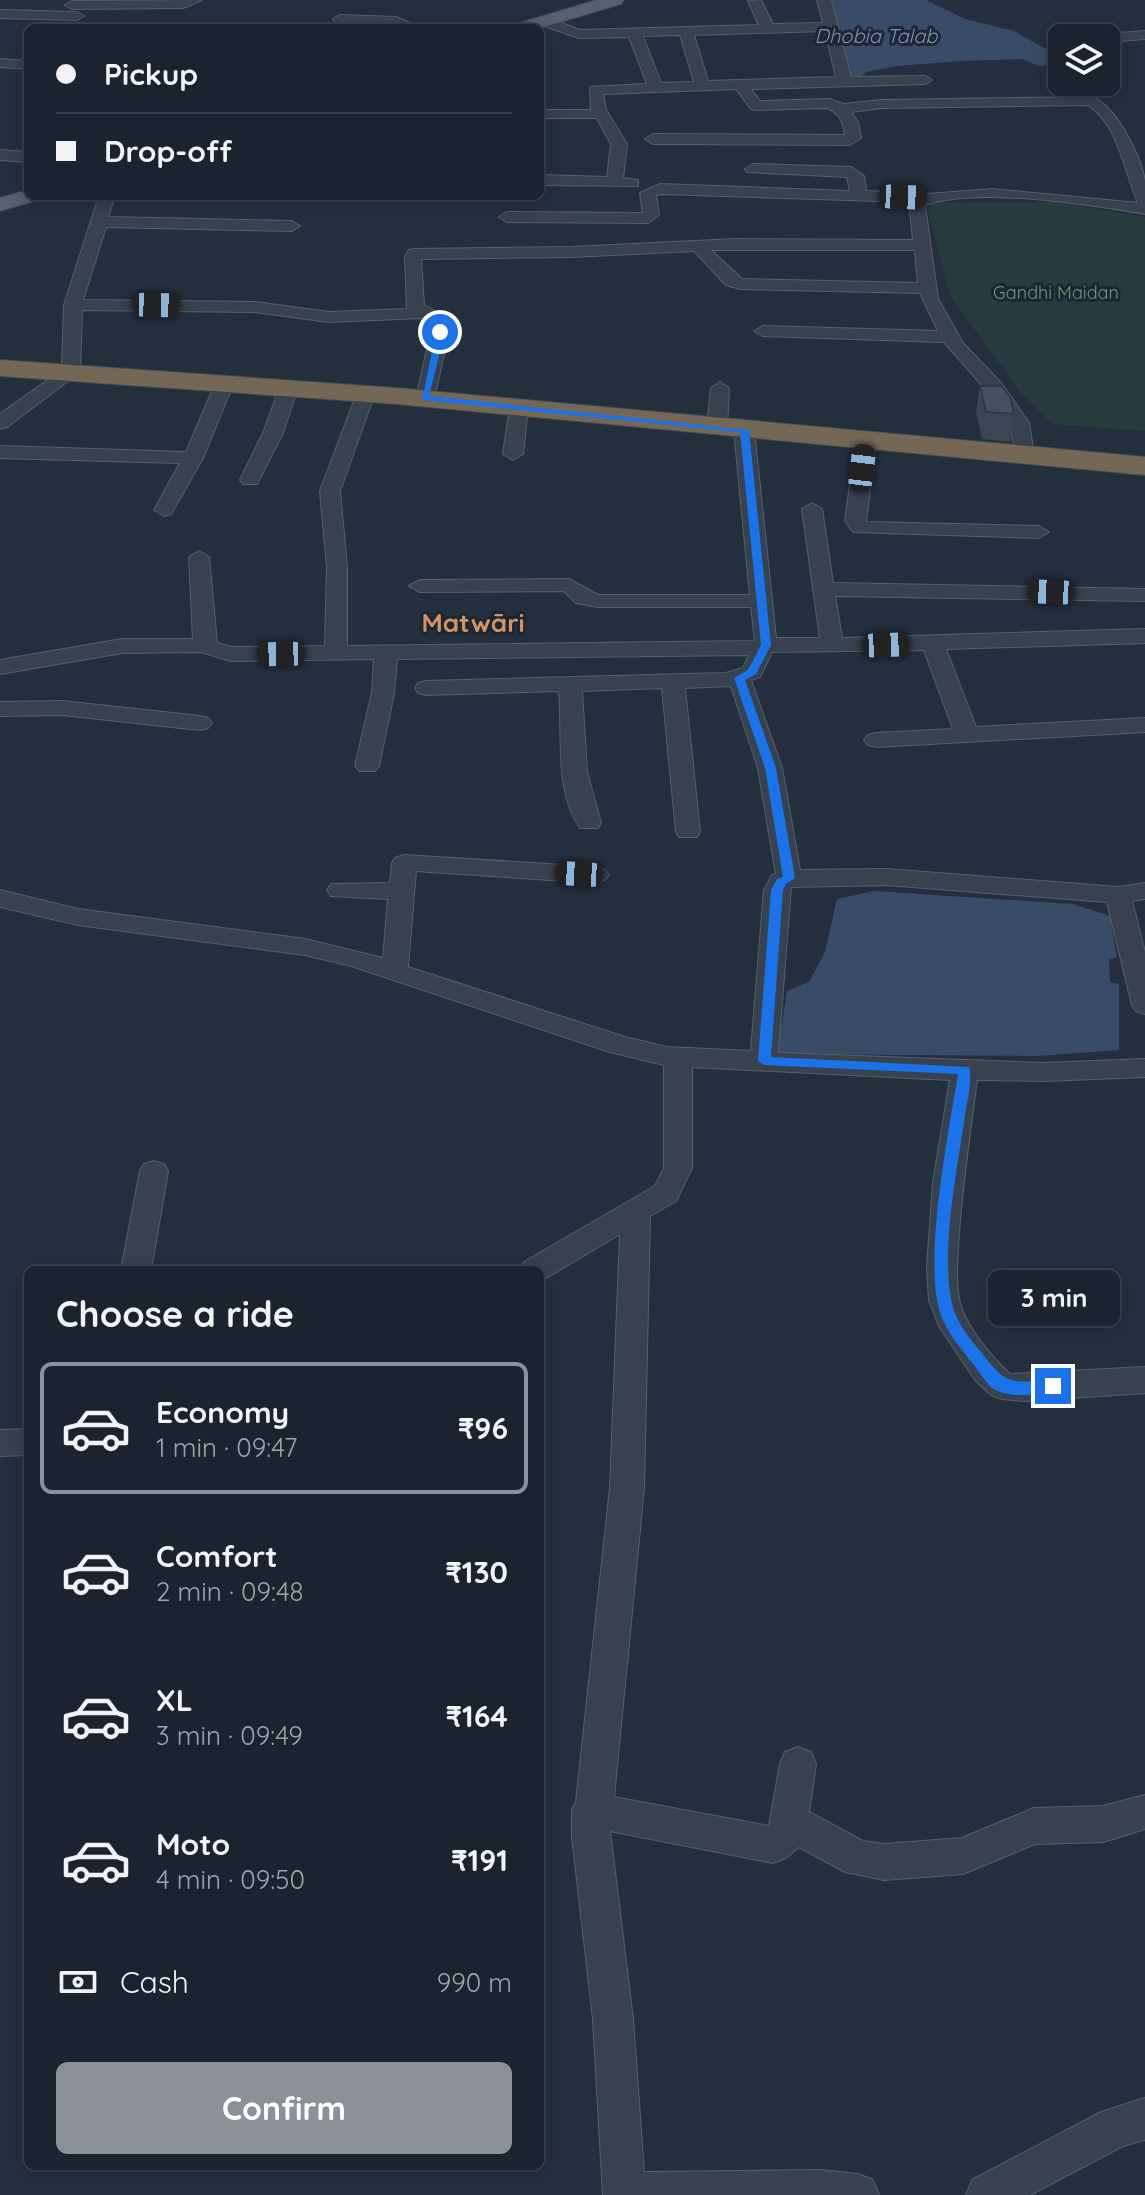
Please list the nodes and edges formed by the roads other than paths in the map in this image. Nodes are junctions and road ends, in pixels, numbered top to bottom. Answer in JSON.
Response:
{"nodes":[{"id":1,"x":195,"y":0,"type":"edge"},
{"id":2,"x":615,"y":0,"type":"edge"},
{"id":3,"x":824,"y":0,"type":"edge"},
{"id":4,"x":755,"y":1,"type":"edge"},
{"id":5,"x":137,"y":2,"type":"edge"},
{"id":6,"x":594,"y":3,"type":"edge"},
{"id":7,"x":75,"y":12,"type":"edge"},
{"id":8,"x":0,"y":14,"type":"edge"},
{"id":9,"x":558,"y":17,"type":"junction"},
{"id":10,"x":340,"y":19,"type":"dead end"},
{"id":11,"x":404,"y":24,"type":"edge"},
{"id":12,"x":535,"y":24,"type":"edge"},
{"id":13,"x":829,"y":27,"type":"junction"},
{"id":14,"x":768,"y":29,"type":"junction"},
{"id":15,"x":686,"y":31,"type":"junction"},
{"id":16,"x":635,"y":33,"type":"junction"},
{"id":17,"x":1145,"y":35,"type":"edge"},
{"id":18,"x":1120,"y":37,"type":"edge"},
{"id":19,"x":0,"y":63,"type":"edge"},
{"id":20,"x":24,"y":65,"type":"edge"},
{"id":21,"x":925,"y":80,"type":"dead end"},
{"id":22,"x":838,"y":82,"type":"junction"},
{"id":23,"x":742,"y":87,"type":"junction"},
{"id":24,"x":703,"y":88,"type":"junction"},
{"id":25,"x":656,"y":89,"type":"junction"},
{"id":26,"x":843,"y":109,"type":"junction"},
{"id":27,"x":544,"y":114,"type":"edge"},
{"id":28,"x":601,"y":114,"type":"junction"},
{"id":29,"x":653,"y":139,"type":"dead end"},
{"id":30,"x":0,"y":155,"type":"edge"},
{"id":31,"x":24,"y":157,"type":"edge"},
{"id":32,"x":753,"y":169,"type":"dead end"},
{"id":33,"x":544,"y":180,"type":"edge"},
{"id":34,"x":614,"y":183,"type":"junction"},
{"id":35,"x":656,"y":189,"type":"junction"},
{"id":36,"x":859,"y":195,"type":"junction"},
{"id":37,"x":24,"y":198,"type":"edge"},
{"id":38,"x":925,"y":198,"type":"junction"},
{"id":39,"x":105,"y":200,"type":"edge"},
{"id":40,"x":1145,"y":202,"type":"edge"},
{"id":41,"x":0,"y":205,"type":"edge"},
{"id":42,"x":1145,"y":209,"type":"edge"},
{"id":43,"x":507,"y":217,"type":"dead end"},
{"id":44,"x":97,"y":222,"type":"junction"},
{"id":45,"x":292,"y":226,"type":"dead end"},
{"id":46,"x":471,"y":239,"type":"dead end"},
{"id":47,"x":923,"y":245,"type":"junction"},
{"id":48,"x":698,"y":246,"type":"junction"},
{"id":49,"x":572,"y":252,"type":"junction"},
{"id":50,"x":927,"y":288,"type":"junction"},
{"id":51,"x":73,"y":305,"type":"junction"},
{"id":52,"x":427,"y":313,"type":"junction"},
{"id":53,"x":763,"y":331,"type":"dead end"},
{"id":54,"x":950,"y":337,"type":"junction"},
{"id":55,"x":0,"y":368,"type":"edge"},
{"id":56,"x":71,"y":372,"type":"junction"},
{"id":57,"x":225,"y":382,"type":"junction"},
{"id":58,"x":289,"y":387,"type":"junction"},
{"id":59,"x":720,"y":388,"type":"dead end"},
{"id":60,"x":366,"y":393,"type":"junction"},
{"id":61,"x":425,"y":398,"type":"junction"},
{"id":62,"x":519,"y":407,"type":"junction"},
{"id":63,"x":0,"y":423,"type":"edge"},
{"id":64,"x":730,"y":428,"type":"junction"},
{"id":65,"x":866,"y":441,"type":"junction"},
{"id":66,"x":0,"y":452,"type":"edge"},
{"id":67,"x":513,"y":454,"type":"dead end"},
{"id":68,"x":1024,"y":454,"type":"junction"},
{"id":69,"x":193,"y":458,"type":"junction"},
{"id":70,"x":1145,"y":466,"type":"edge"},
{"id":71,"x":250,"y":480,"type":"dead end"},
{"id":72,"x":812,"y":509,"type":"dead end"},
{"id":73,"x":164,"y":510,"type":"dead end"},
{"id":74,"x":1039,"y":532,"type":"dead end"},
{"id":75,"x":199,"y":557,"type":"dead end"},
{"id":76,"x":420,"y":586,"type":"dead end"},
{"id":77,"x":824,"y":589,"type":"junction"},
{"id":78,"x":1145,"y":595,"type":"edge"},
{"id":79,"x":762,"y":601,"type":"junction"},
{"id":80,"x":1145,"y":636,"type":"edge"},
{"id":81,"x":933,"y":643,"type":"junction"},
{"id":82,"x":206,"y":645,"type":"junction"},
{"id":83,"x":832,"y":645,"type":"junction"},
{"id":84,"x":764,"y":646,"type":"junction"},
{"id":85,"x":386,"y":652,"type":"junction"},
{"id":86,"x":336,"y":653,"type":"junction"},
{"id":87,"x":0,"y":667,"type":"edge"},
{"id":88,"x":739,"y":678,"type":"junction"},
{"id":89,"x":673,"y":682,"type":"junction"},
{"id":90,"x":570,"y":684,"type":"junction"},
{"id":91,"x":426,"y":688,"type":"dead end"},
{"id":92,"x":0,"y":709,"type":"edge"},
{"id":93,"x":200,"y":723,"type":"dead end"},
{"id":94,"x":1145,"y":725,"type":"edge"},
{"id":95,"x":967,"y":735,"type":"junction"},
{"id":96,"x":876,"y":740,"type":"dead end"},
{"id":97,"x":367,"y":766,"type":"dead end"},
{"id":98,"x":589,"y":823,"type":"dead end"},
{"id":99,"x":688,"y":832,"type":"dead end"},
{"id":100,"x":596,"y":875,"type":"dead end"},
{"id":101,"x":789,"y":878,"type":"junction"},
{"id":102,"x":340,"y":890,"type":"dead end"},
{"id":103,"x":402,"y":891,"type":"junction"},
{"id":104,"x":1145,"y":891,"type":"edge"},
{"id":105,"x":1118,"y":895,"type":"junction"},
{"id":106,"x":0,"y":898,"type":"edge"},
{"id":107,"x":395,"y":969,"type":"junction"},
{"id":108,"x":1145,"y":1005,"type":"edge"},
{"id":109,"x":678,"y":1058,"type":"junction"},
{"id":110,"x":764,"y":1061,"type":"junction"},
{"id":111,"x":1145,"y":1068,"type":"edge"},
{"id":112,"x":965,"y":1070,"type":"junction"},
{"id":113,"x":154,"y":1171,"type":"dead end"},
{"id":114,"x":635,"y":1212,"type":"junction"},
{"id":115,"x":137,"y":1266,"type":"edge"},
{"id":116,"x":542,"y":1266,"type":"edge"},
{"id":117,"x":1145,"y":1380,"type":"edge"},
{"id":118,"x":24,"y":1442,"type":"edge"},
{"id":119,"x":0,"y":1443,"type":"edge"},
{"id":120,"x":798,"y":1764,"type":"dead end"},
{"id":121,"x":591,"y":1810,"type":"junction"},
{"id":122,"x":1145,"y":1812,"type":"edge"},
{"id":123,"x":789,"y":1821,"type":"junction"},
{"id":124,"x":1145,"y":2119,"type":"edge"},
{"id":125,"x":624,"y":2194,"type":"edge"},
{"id":126,"x":858,"y":2195,"type":"edge"},
{"id":127,"x":987,"y":2195,"type":"edge"}],
"edges":[{"from":1,"to":5,"type":"street"},
{"from":2,"to":6,"type":"main road"},
{"from":3,"to":13,"type":"street"},
{"from":4,"to":14,"type":"street"},
{"from":5,"to":7,"type":"street"},
{"from":6,"to":9,"type":"main road"},
{"from":7,"to":8,"type":"street"},
{"from":9,"to":12,"type":"main road"},
{"from":9,"to":16,"type":"street"},
{"from":10,"to":11,"type":"street"},
{"from":13,"to":14,"type":"street"},
{"from":13,"to":22,"type":"street"},
{"from":14,"to":15,"type":"street"},
{"from":15,"to":16,"type":"street"},
{"from":15,"to":24,"type":"street"},
{"from":16,"to":25,"type":"street"},
{"from":17,"to":18,"type":"street"},
{"from":19,"to":20,"type":"street"},
{"from":21,"to":22,"type":"street"},
{"from":22,"to":23,"type":"street"},
{"from":23,"to":24,"type":"street"},
{"from":23,"to":26,"type":"street"},
{"from":24,"to":25,"type":"street"},
{"from":25,"to":28,"type":"street"},
{"from":26,"to":29,"type":"street"},
{"from":26,"to":40,"type":"street"},
{"from":27,"to":28,"type":"street"},
{"from":28,"to":34,"type":"street"},
{"from":30,"to":31,"type":"street"},
{"from":32,"to":36,"type":"street"},
{"from":33,"to":34,"type":"street"},
{"from":34,"to":35,"type":"street"},
{"from":35,"to":36,"type":"street"},
{"from":35,"to":43,"type":"street"},
{"from":36,"to":38,"type":"street"},
{"from":37,"to":41,"type":"main road"},
{"from":38,"to":42,"type":"street"},
{"from":38,"to":47,"type":"street"},
{"from":39,"to":44,"type":"street"},
{"from":44,"to":45,"type":"street"},
{"from":44,"to":51,"type":"street"},
{"from":46,"to":49,"type":"street"},
{"from":47,"to":48,"type":"street"},
{"from":47,"to":50,"type":"street"},
{"from":48,"to":49,"type":"street"},
{"from":48,"to":50,"type":"street"},
{"from":49,"to":52,"type":"street"},
{"from":50,"to":54,"type":"street"},
{"from":51,"to":52,"type":"street"},
{"from":51,"to":56,"type":"street"},
{"from":52,"to":61,"type":"street"},
{"from":53,"to":54,"type":"street"},
{"from":54,"to":68,"type":"street"},
{"from":55,"to":56,"type":"highway"},
{"from":56,"to":57,"type":"highway"},
{"from":56,"to":63,"type":"street"},
{"from":57,"to":58,"type":"highway"},
{"from":57,"to":69,"type":"street"},
{"from":58,"to":60,"type":"highway"},
{"from":58,"to":71,"type":"street"},
{"from":59,"to":64,"type":"street"},
{"from":60,"to":61,"type":"highway"},
{"from":60,"to":86,"type":"street"},
{"from":61,"to":62,"type":"highway"},
{"from":62,"to":64,"type":"highway"},
{"from":62,"to":67,"type":"street"},
{"from":64,"to":65,"type":"highway"},
{"from":64,"to":79,"type":"street"},
{"from":65,"to":68,"type":"highway"},
{"from":65,"to":74,"type":"street"},
{"from":66,"to":69,"type":"street"},
{"from":68,"to":70,"type":"highway"},
{"from":69,"to":73,"type":"street"},
{"from":72,"to":77,"type":"street"},
{"from":75,"to":82,"type":"street"},
{"from":76,"to":79,"type":"street"},
{"from":77,"to":78,"type":"street"},
{"from":77,"to":83,"type":"street"},
{"from":79,"to":84,"type":"street"},
{"from":80,"to":81,"type":"street"},
{"from":81,"to":83,"type":"street"},
{"from":81,"to":95,"type":"street"},
{"from":82,"to":86,"type":"street"},
{"from":82,"to":87,"type":"street"},
{"from":83,"to":84,"type":"street"},
{"from":84,"to":85,"type":"street"},
{"from":84,"to":88,"type":"street"},
{"from":85,"to":86,"type":"street"},
{"from":85,"to":97,"type":"street"},
{"from":88,"to":89,"type":"street"},
{"from":88,"to":101,"type":"street"},
{"from":89,"to":90,"type":"street"},
{"from":89,"to":99,"type":"street"},
{"from":90,"to":91,"type":"street"},
{"from":90,"to":98,"type":"street"},
{"from":92,"to":93,"type":"street"},
{"from":94,"to":95,"type":"street"},
{"from":95,"to":96,"type":"street"},
{"from":100,"to":103,"type":"street"},
{"from":101,"to":105,"type":"street"},
{"from":101,"to":110,"type":"street"},
{"from":102,"to":103,"type":"street"},
{"from":103,"to":107,"type":"street"},
{"from":104,"to":105,"type":"street"},
{"from":105,"to":108,"type":"street"},
{"from":106,"to":107,"type":"street"},
{"from":107,"to":109,"type":"street"},
{"from":109,"to":110,"type":"street"},
{"from":109,"to":114,"type":"street"},
{"from":110,"to":112,"type":"street"},
{"from":111,"to":112,"type":"street"},
{"from":112,"to":117,"type":"street"},
{"from":113,"to":115,"type":"street"},
{"from":114,"to":116,"type":"street"},
{"from":114,"to":121,"type":"street"},
{"from":118,"to":119,"type":"street"},
{"from":120,"to":123,"type":"street"},
{"from":121,"to":123,"type":"street"},
{"from":121,"to":125,"type":"street"},
{"from":122,"to":123,"type":"street"},
{"from":124,"to":127,"type":"street"},
{"from":125,"to":126,"type":"street"}]}
